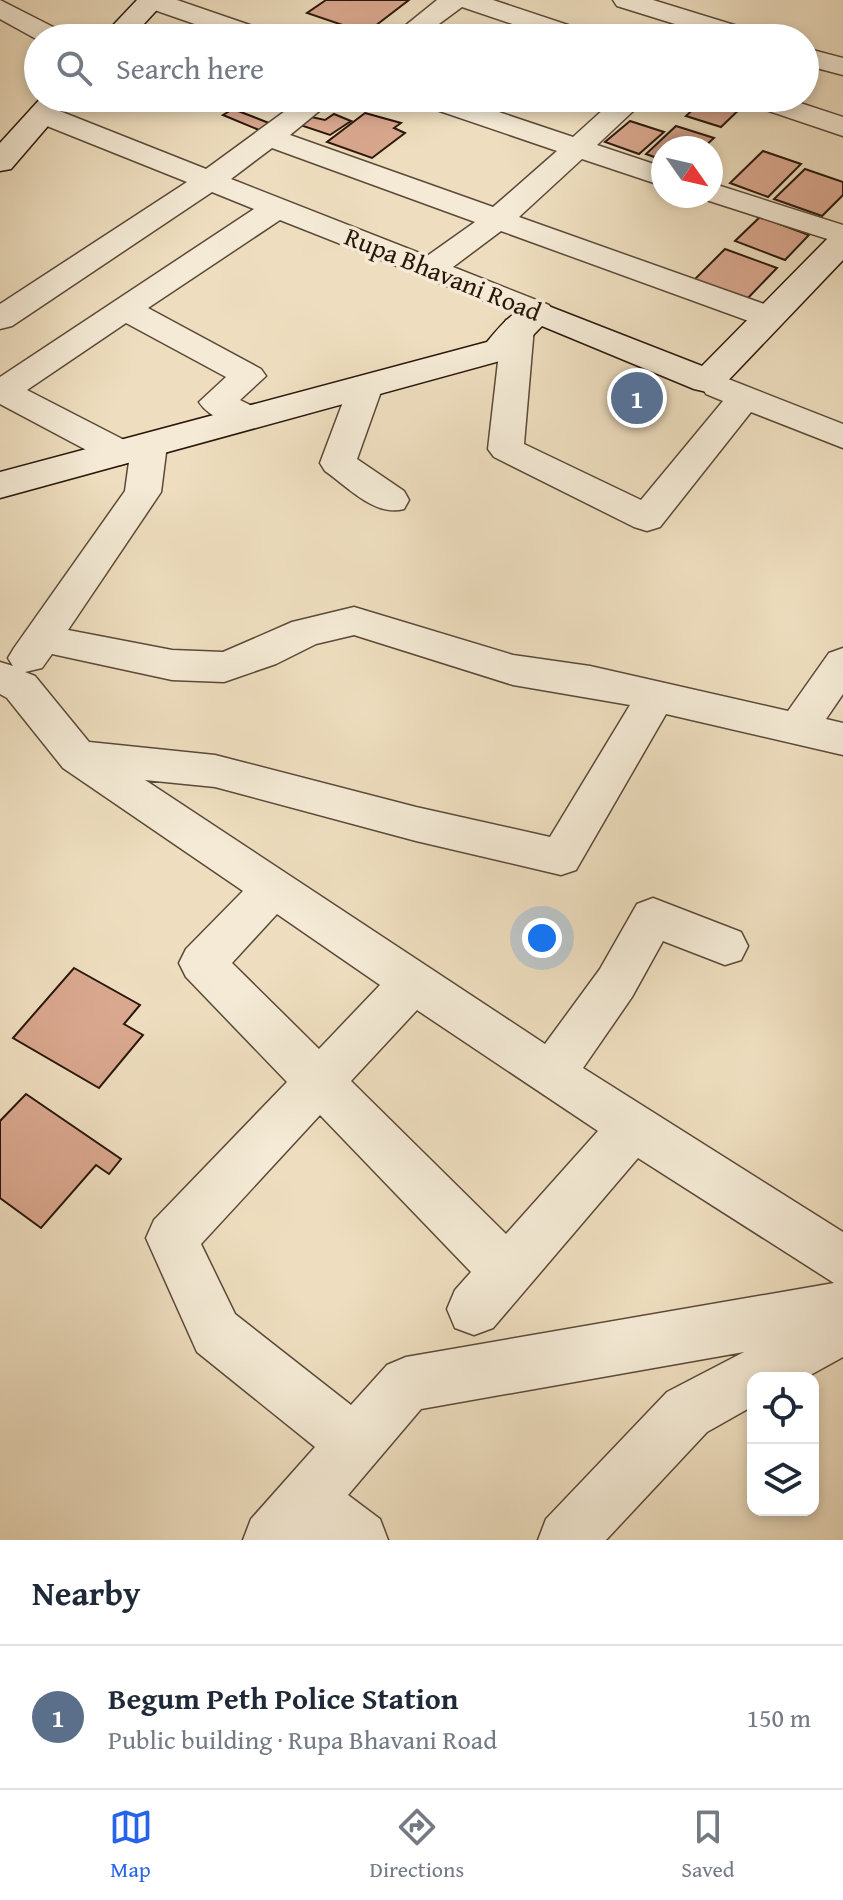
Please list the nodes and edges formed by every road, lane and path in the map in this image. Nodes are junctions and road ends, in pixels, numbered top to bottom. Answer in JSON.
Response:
{"nodes":[{"id":1,"x":152,"y":0,"type":"edge"},
{"id":2,"x":454,"y":0,"type":"edge"},
{"id":3,"x":467,"y":0,"type":"edge"},
{"id":4,"x":626,"y":0,"type":"edge"},
{"id":5,"x":0,"y":8,"type":"edge"},
{"id":6,"x":29,"y":24,"type":"edge"},
{"id":7,"x":129,"y":24,"type":"edge"},
{"id":8,"x":221,"y":24,"type":"edge"},
{"id":9,"x":422,"y":24,"type":"edge"},
{"id":10,"x":538,"y":24,"type":"edge"},
{"id":11,"x":703,"y":24,"type":"edge"},
{"id":12,"x":819,"y":60,"type":"edge"},
{"id":13,"x":843,"y":67,"type":"edge"},
{"id":14,"x":302,"y":112,"type":"edge"},
{"id":15,"x":470,"y":112,"type":"edge"},
{"id":16,"x":618,"y":112,"type":"edge"},
{"id":17,"x":799,"y":112,"type":"edge"},
{"id":18,"x":30,"y":118,"type":"edge"},
{"id":19,"x":843,"y":127,"type":"edge"},
{"id":20,"x":268,"y":137,"type":"junction"},
{"id":21,"x":578,"y":149,"type":"junction"},
{"id":22,"x":0,"y":162,"type":"edge"},
{"id":23,"x":651,"y":173,"type":"edge"},
{"id":24,"x":209,"y":181,"type":"junction"},
{"id":25,"x":723,"y":196,"type":"edge"},
{"id":26,"x":277,"y":208,"type":"junction"},
{"id":27,"x":498,"y":219,"type":"junction"},
{"id":28,"x":843,"y":235,"type":"edge"},
{"id":29,"x":843,"y":241,"type":"edge"},
{"id":30,"x":430,"y":269,"type":"junction"},
{"id":31,"x":125,"y":309,"type":"junction"},
{"id":32,"x":769,"y":317,"type":"junction"},
{"id":33,"x":0,"y":319,"type":"edge"},
{"id":34,"x":528,"y":320,"type":"junction"},
{"id":35,"x":707,"y":381,"type":"junction"},
{"id":36,"x":366,"y":386,"type":"junction"},
{"id":37,"x":1,"y":390,"type":"edge"},
{"id":38,"x":745,"y":397,"type":"junction"},
{"id":39,"x":248,"y":418,"type":"junction"},
{"id":40,"x":843,"y":437,"type":"edge"},
{"id":41,"x":134,"y":449,"type":"junction"},
{"id":42,"x":0,"y":485,"type":"edge"},
{"id":43,"x":391,"y":500,"type":"dead end"},
{"id":44,"x":43,"y":637,"type":"junction"},
{"id":45,"x":843,"y":663,"type":"edge"},
{"id":46,"x":6,"y":679,"type":"edge"},
{"id":47,"x":656,"y":696,"type":"junction"},
{"id":48,"x":798,"y":729,"type":"junction"},
{"id":49,"x":843,"y":739,"type":"edge"},
{"id":50,"x":78,"y":757,"type":"junction"},
{"id":51,"x":274,"y":888,"type":"junction"},
{"id":52,"x":725,"y":946,"type":"dead end"},
{"id":53,"x":413,"y":982,"type":"junction"},
{"id":54,"x":551,"y":1074,"type":"junction"},
{"id":55,"x":319,"y":1082,"type":"junction"},
{"id":56,"x":633,"y":1127,"type":"junction"},
{"id":57,"x":843,"y":1262,"type":"edge"},
{"id":58,"x":843,"y":1308,"type":"edge"},
{"id":59,"x":843,"y":1328,"type":"edge"},
{"id":60,"x":355,"y":1443,"type":"junction"},
{"id":61,"x":289,"y":1520,"type":"edge"},
{"id":62,"x":359,"y":1540,"type":"edge"},
{"id":63,"x":567,"y":1540,"type":"edge"}],
"edges":[{"from":1,"to":7,"type":"street"},
{"from":1,"to":8,"type":"street"},
{"from":2,"to":9,"type":"street"},
{"from":3,"to":10,"type":"street"},
{"from":4,"to":11,"type":"street"},
{"from":5,"to":6,"type":"street"},
{"from":12,"to":13,"type":"street"},
{"from":14,"to":20,"type":"street"},
{"from":15,"to":21,"type":"street"},
{"from":16,"to":21,"type":"street"},
{"from":17,"to":19,"type":"street"},
{"from":18,"to":22,"type":"street"},
{"from":18,"to":24,"type":"street","name":"Rupa Bhavani Road"},
{"from":20,"to":24,"type":"street"},
{"from":20,"to":27,"type":"street"},
{"from":21,"to":23,"type":"street"},
{"from":21,"to":27,"type":"street"},
{"from":24,"to":26,"type":"street","name":"Rupa Bhavani Road"},
{"from":24,"to":33,"type":"street"},
{"from":25,"to":28,"type":"street"},
{"from":26,"to":30,"type":"street","name":"Rupa Bhavani Road"},
{"from":26,"to":31,"type":"street"},
{"from":27,"to":30,"type":"street"},
{"from":27,"to":32,"type":"street"},
{"from":29,"to":32,"type":"street"},
{"from":30,"to":34,"type":"street","name":"Rupa Bhavani Road"},
{"from":31,"to":37,"type":"street"},
{"from":31,"to":39,"type":"street"},
{"from":32,"to":35,"type":"street"},
{"from":34,"to":35,"type":"street","name":"Rupa Bhavani Road"},
{"from":34,"to":36,"type":"street"},
{"from":34,"to":38,"type":"street"},
{"from":35,"to":38,"type":"street","name":"Rupa Bhavani Road"},
{"from":36,"to":39,"type":"street"},
{"from":36,"to":43,"type":"street"},
{"from":37,"to":41,"type":"street"},
{"from":38,"to":40,"type":"street","name":"Rupa Bhavani Road"},
{"from":39,"to":41,"type":"street"},
{"from":41,"to":42,"type":"street"},
{"from":41,"to":44,"type":"street"},
{"from":44,"to":46,"type":"street"},
{"from":44,"to":47,"type":"street"},
{"from":45,"to":48,"type":"street"},
{"from":46,"to":50,"type":"street"},
{"from":47,"to":48,"type":"street"},
{"from":47,"to":50,"type":"street"},
{"from":48,"to":49,"type":"street"},
{"from":50,"to":51,"type":"street"},
{"from":51,"to":53,"type":"street"},
{"from":51,"to":55,"type":"street"},
{"from":52,"to":54,"type":"street"},
{"from":53,"to":54,"type":"street"},
{"from":53,"to":55,"type":"street"},
{"from":54,"to":56,"type":"street"},
{"from":55,"to":56,"type":"street"},
{"from":55,"to":60,"type":"street"},
{"from":56,"to":57,"type":"street"},
{"from":58,"to":60,"type":"street"},
{"from":59,"to":63,"type":"street"},
{"from":60,"to":61,"type":"street"},
{"from":61,"to":62,"type":"street"}]}
